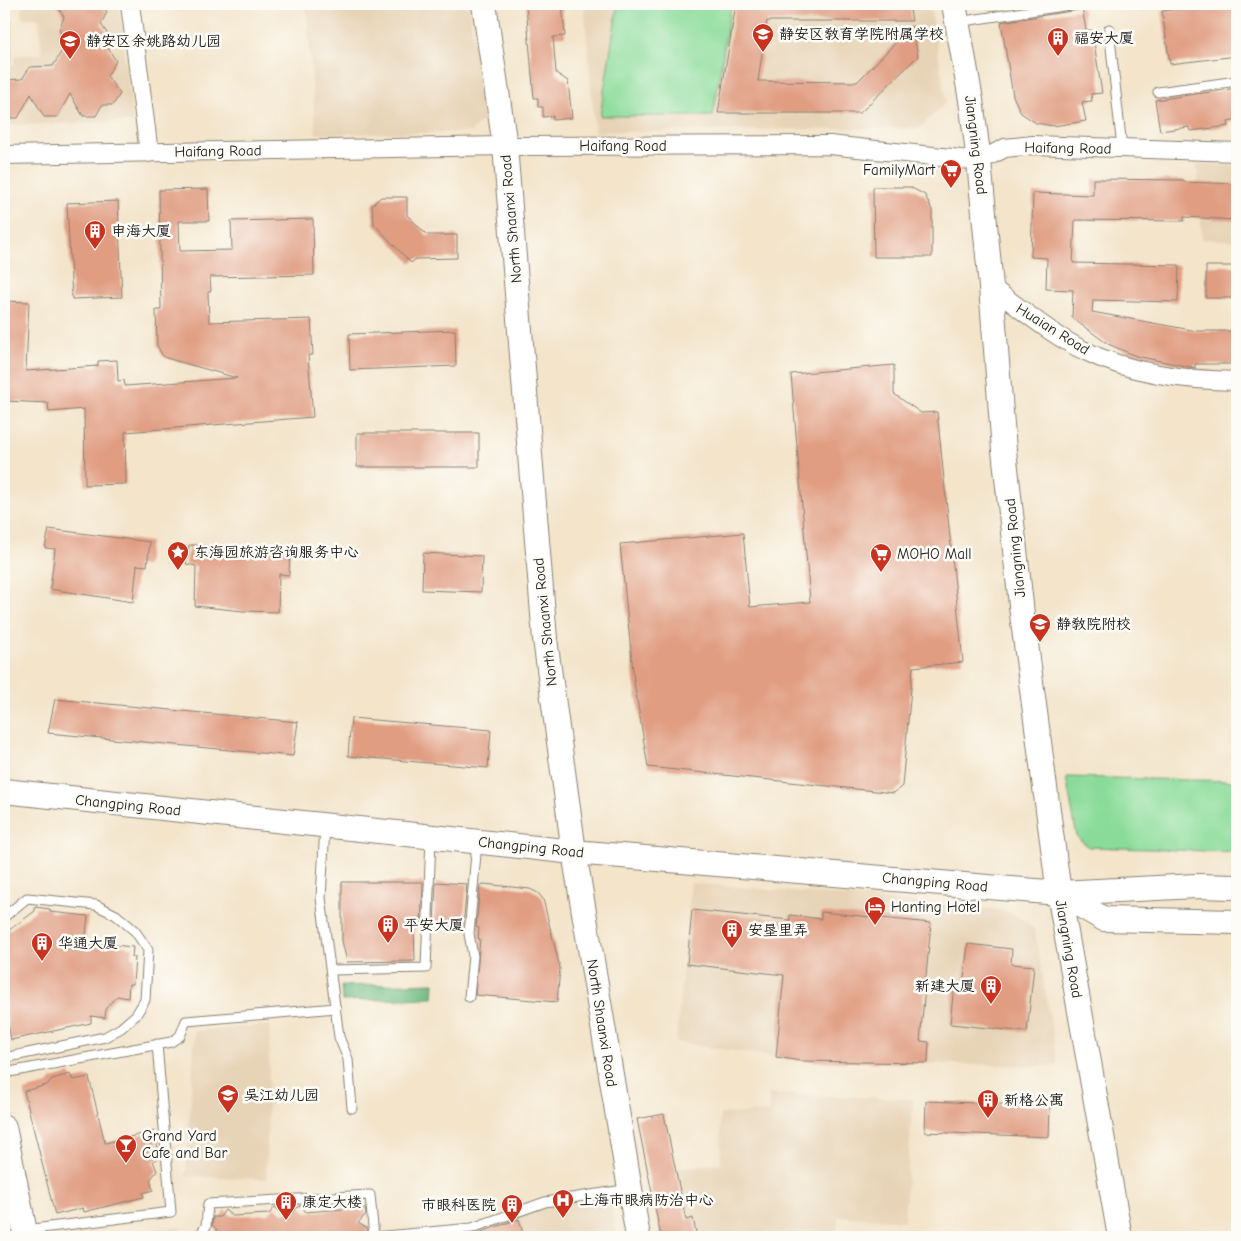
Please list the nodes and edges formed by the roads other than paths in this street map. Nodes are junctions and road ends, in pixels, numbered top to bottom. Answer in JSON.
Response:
{"nodes":[{"id":1,"x":4,"y":4,"type":"edge"},
{"id":2,"x":130,"y":4,"type":"edge"},
{"id":3,"x":484,"y":4,"type":"edge"},
{"id":4,"x":1078,"y":4,"type":"edge"},
{"id":5,"x":955,"y":13,"type":"edge"},
{"id":6,"x":1109,"y":29,"type":"dead end"},
{"id":7,"x":4,"y":62,"type":"edge"},
{"id":8,"x":1237,"y":81,"type":"edge"},
{"id":9,"x":1158,"y":92,"type":"dead end"},
{"id":10,"x":505,"y":146,"type":"junction"},
{"id":11,"x":1122,"y":148,"type":"junction"},
{"id":12,"x":1237,"y":152,"type":"edge"},
{"id":13,"x":149,"y":153,"type":"junction"},
{"id":14,"x":4,"y":155,"type":"edge"},
{"id":15,"x":979,"y":162,"type":"junction"},
{"id":16,"x":991,"y":287,"type":"junction"},
{"id":17,"x":1237,"y":381,"type":"edge"},
{"id":18,"x":4,"y":791,"type":"edge"},
{"id":19,"x":325,"y":826,"type":"junction"},
{"id":20,"x":431,"y":837,"type":"junction"},
{"id":21,"x":477,"y":842,"type":"junction"},
{"id":22,"x":574,"y":852,"type":"junction"},
{"id":23,"x":1237,"y":887,"type":"edge"},
{"id":24,"x":1060,"y":893,"type":"junction"},
{"id":25,"x":4,"y":917,"type":"edge"},
{"id":26,"x":1237,"y":922,"type":"edge"},
{"id":27,"x":332,"y":970,"type":"junction"},
{"id":28,"x":469,"y":997,"type":"dead end"},
{"id":29,"x":336,"y":1008,"type":"junction"},
{"id":30,"x":157,"y":1044,"type":"junction"},
{"id":31,"x":4,"y":1058,"type":"edge"},
{"id":32,"x":4,"y":1073,"type":"edge"},
{"id":33,"x":352,"y":1108,"type":"dead end"},
{"id":34,"x":4,"y":1127,"type":"edge"},
{"id":35,"x":630,"y":1189,"type":"junction"},
{"id":36,"x":25,"y":1234,"type":"edge"},
{"id":37,"x":199,"y":1237,"type":"edge"},
{"id":38,"x":374,"y":1237,"type":"edge"},
{"id":39,"x":638,"y":1237,"type":"edge"},
{"id":40,"x":1120,"y":1237,"type":"edge"}],
"edges":[{"from":1,"to":7,"type":"lane"},
{"from":2,"to":13,"type":"street"},
{"from":3,"to":10,"type":"main road","name":"North Shaanxi Road"},
{"from":4,"to":5,"type":"lane"},
{"from":5,"to":15,"type":"main road","name":"Jiangning Road"},
{"from":6,"to":11,"type":"lane"},
{"from":8,"to":9,"type":"lane"},
{"from":10,"to":13,"type":"street","name":"Haifang Road"},
{"from":10,"to":15,"type":"street","name":"Haifang Road"},
{"from":10,"to":22,"type":"main road","name":"North Shaanxi Road"},
{"from":11,"to":12,"type":"street","name":"Haifang Road"},
{"from":11,"to":15,"type":"street","name":"Haifang Road"},
{"from":13,"to":14,"type":"street","name":"Haifang Road"},
{"from":15,"to":16,"type":"main road","name":"Jiangning Road"},
{"from":16,"to":17,"type":"street","name":"Huaian Road"},
{"from":16,"to":24,"type":"main road","name":"Jiangning Road"},
{"from":18,"to":19,"type":"main road","name":"Changping Road"},
{"from":19,"to":20,"type":"main road","name":"Changping Road"},
{"from":19,"to":27,"type":"lane"},
{"from":20,"to":21,"type":"main road","name":"Changping Road"},
{"from":20,"to":27,"type":"lane"},
{"from":21,"to":22,"type":"main road","name":"Changping Road"},
{"from":21,"to":28,"type":"lane"},
{"from":22,"to":24,"type":"main road","name":"Changping Road"},
{"from":22,"to":35,"type":"main road","name":"North Shaanxi Road"},
{"from":23,"to":24,"type":"main road","name":"Changping Road"},
{"from":24,"to":26,"type":"main road","name":"Changping Road"},
{"from":24,"to":40,"type":"main road","name":"Jiangning Road"},
{"from":25,"to":31,"type":"lane"},
{"from":27,"to":29,"type":"lane"},
{"from":29,"to":30,"type":"lane"},
{"from":29,"to":33,"type":"lane"},
{"from":30,"to":32,"type":"lane"},
{"from":30,"to":36,"type":"lane"},
{"from":34,"to":36,"type":"main road"},
{"from":35,"to":38,"type":"lane"},
{"from":35,"to":39,"type":"main road","name":"North Shaanxi Road"},
{"from":37,"to":38,"type":"lane"}]}
